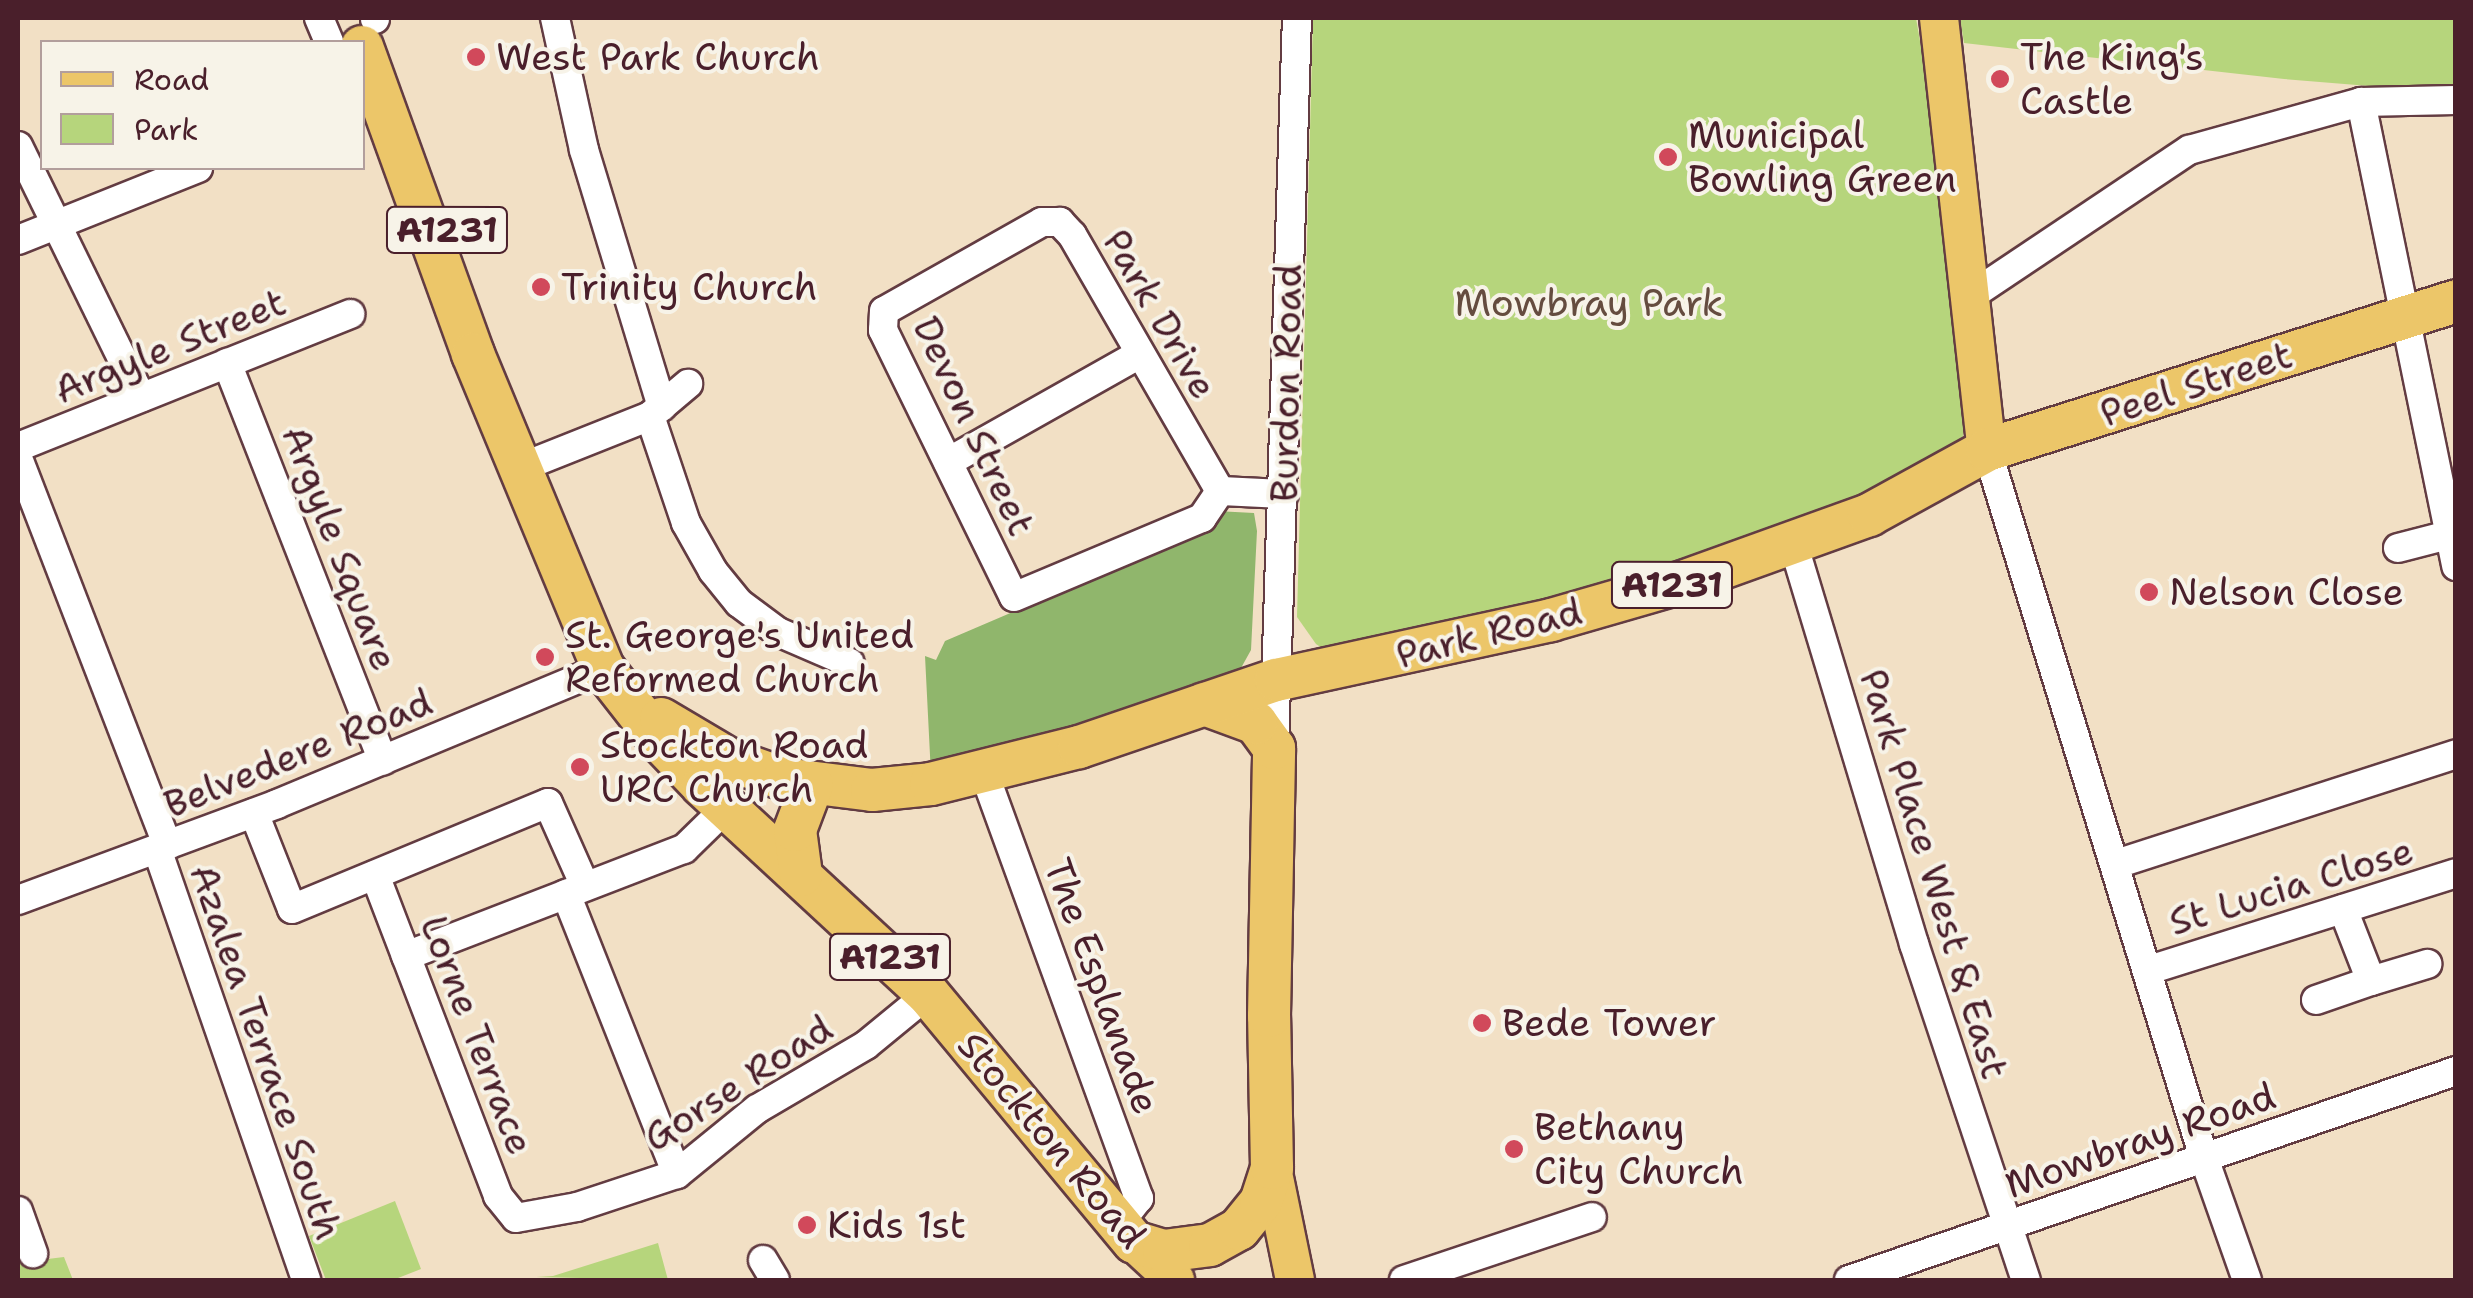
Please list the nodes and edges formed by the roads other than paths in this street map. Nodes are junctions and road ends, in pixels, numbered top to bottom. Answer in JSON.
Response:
{"nodes":[{"id":1,"x":555,"y":18,"type":"edge"},
{"id":2,"x":1297,"y":18,"type":"edge"},
{"id":3,"x":1939,"y":19,"type":"edge"},
{"id":4,"x":367,"y":27,"type":"edge"},
{"id":5,"x":2456,"y":100,"type":"edge"},
{"id":6,"x":2361,"y":102,"type":"junction"},
{"id":7,"x":18,"y":146,"type":"edge"},
{"id":8,"x":193,"y":170,"type":"edge"},
{"id":9,"x":55,"y":226,"type":"junction"},
{"id":10,"x":18,"y":240,"type":"edge"},
{"id":11,"x":1972,"y":295,"type":"junction"},
{"id":12,"x":906,"y":296,"type":"joint"},
{"id":13,"x":2456,"y":301,"type":"edge"},
{"id":14,"x":350,"y":314,"type":"dead end"},
{"id":15,"x":2406,"y":317,"type":"junction"},
{"id":16,"x":1138,"y":356,"type":"junction"},
{"id":17,"x":227,"y":363,"type":"junction"},
{"id":18,"x":688,"y":384,"type":"dead end"},
{"id":19,"x":142,"y":397,"type":"junction"},
{"id":20,"x":656,"y":411,"type":"junction"},
{"id":21,"x":18,"y":447,"type":"edge"},
{"id":22,"x":1987,"y":450,"type":"junction"},
{"id":23,"x":517,"y":455,"type":"junction"},
{"id":24,"x":18,"y":458,"type":"edge"},
{"id":25,"x":948,"y":462,"type":"junction"},
{"id":26,"x":1220,"y":491,"type":"junction"},
{"id":27,"x":1284,"y":494,"type":"junction"},
{"id":28,"x":2453,"y":534,"type":"edge"},
{"id":29,"x":1793,"y":543,"type":"junction"},
{"id":30,"x":2398,"y":548,"type":"dead end"},
{"id":31,"x":2456,"y":566,"type":"edge"},
{"id":32,"x":1280,"y":624,"type":"junction"},
{"id":33,"x":850,"y":664,"type":"dead end"},
{"id":34,"x":1339,"y":667,"type":"junction"},
{"id":35,"x":1276,"y":680,"type":"junction"},
{"id":36,"x":613,"y":681,"type":"junction"},
{"id":37,"x":1204,"y":704,"type":"junction"},
{"id":38,"x":1265,"y":735,"type":"junction"},
{"id":39,"x":2456,"y":754,"type":"edge"},
{"id":40,"x":382,"y":761,"type":"junction"},
{"id":41,"x":982,"y":770,"type":"junction"},
{"id":42,"x":812,"y":785,"type":"junction"},
{"id":43,"x":727,"y":808,"type":"junction"},
{"id":44,"x":254,"y":813,"type":"junction"},
{"id":45,"x":162,"y":847,"type":"junction"},
{"id":46,"x":2116,"y":864,"type":"junction"},
{"id":47,"x":2456,"y":873,"type":"edge"},
{"id":48,"x":375,"y":875,"type":"junction"},
{"id":49,"x":801,"y":875,"type":"junction"},
{"id":50,"x":576,"y":890,"type":"junction"},
{"id":51,"x":18,"y":900,"type":"edge"},
{"id":52,"x":2343,"y":909,"type":"junction"},
{"id":53,"x":406,"y":956,"type":"junction"},
{"id":54,"x":2426,"y":964,"type":"dead end"},
{"id":55,"x":2149,"y":970,"type":"junction"},
{"id":56,"x":2371,"y":981,"type":"junction"},
{"id":57,"x":928,"y":994,"type":"junction"},
{"id":58,"x":2316,"y":1000,"type":"dead end"},
{"id":59,"x":2456,"y":1071,"type":"edge"},
{"id":60,"x":2204,"y":1158,"type":"junction"},
{"id":61,"x":1272,"y":1168,"type":"junction"},
{"id":62,"x":677,"y":1174,"type":"junction"},
{"id":63,"x":18,"y":1211,"type":"edge"},
{"id":64,"x":1592,"y":1217,"type":"dead end"},
{"id":65,"x":516,"y":1218,"type":"joint"},
{"id":66,"x":2006,"y":1226,"type":"junction"},
{"id":67,"x":1127,"y":1233,"type":"junction"},
{"id":68,"x":32,"y":1254,"type":"dead end"},
{"id":69,"x":306,"y":1280,"type":"edge"},
{"id":70,"x":1175,"y":1280,"type":"edge"},
{"id":71,"x":1295,"y":1280,"type":"edge"},
{"id":72,"x":1404,"y":1280,"type":"edge"},
{"id":73,"x":1849,"y":1280,"type":"edge"},
{"id":74,"x":2026,"y":1280,"type":"edge"},
{"id":75,"x":2247,"y":1280,"type":"edge"}],
"edges":[{"from":1,"to":20,"type":"street"},
{"from":2,"to":27,"type":"street","name":"Burdon Road"},
{"from":3,"to":11,"type":"main road"},
{"from":4,"to":23,"type":"highway","name":"Stockton Road","number":"A1231"},
{"from":5,"to":6,"type":"street"},
{"from":6,"to":11,"type":"street"},
{"from":6,"to":15,"type":"street"},
{"from":7,"to":9,"type":"street"},
{"from":8,"to":9,"type":"street"},
{"from":9,"to":10,"type":"street"},
{"from":9,"to":19,"type":"street"},
{"from":11,"to":22,"type":"main road"},
{"from":12,"to":16,"type":"street","name":"Park Drive"},
{"from":12,"to":25,"type":"street","name":"Devon Street"},
{"from":13,"to":15,"type":"highway","number":"A1231"},
{"from":14,"to":17,"type":"street","name":"Argyle Street"},
{"from":15,"to":22,"type":"highway","name":"Peel Street","number":"A1231"},
{"from":15,"to":28,"type":"street"},
{"from":16,"to":25,"type":"street"},
{"from":16,"to":26,"type":"street","name":"Park Drive"},
{"from":17,"to":19,"type":"street","name":"Argyle Street"},
{"from":17,"to":40,"type":"street","name":"Argyle Square"},
{"from":18,"to":20,"type":"street"},
{"from":19,"to":21,"type":"street","name":"Argyle Street"},
{"from":20,"to":23,"type":"street"},
{"from":20,"to":33,"type":"street"},
{"from":22,"to":29,"type":"highway","name":"Park Road","number":"A1231"},
{"from":22,"to":46,"type":"street"},
{"from":23,"to":36,"type":"highway","name":"Stockton Road","number":"A1231"},
{"from":24,"to":45,"type":"street","name":"Azalea Terrace South"},
{"from":25,"to":26,"type":"street","name":"Devon Street"},
{"from":26,"to":27,"type":"street"},
{"from":27,"to":32,"type":"street","name":"Burdon Road"},
{"from":28,"to":30,"type":"street"},
{"from":28,"to":31,"type":"street"},
{"from":29,"to":34,"type":"highway","name":"Park Road","number":"A1231"},
{"from":29,"to":66,"type":"street","name":"Park Place West & East"},
{"from":32,"to":35,"type":"street","name":"Burdon Road"},
{"from":32,"to":37,"type":"street","name":"Park Road"},
{"from":34,"to":35,"type":"highway","name":"Park Road","number":"A1231"},
{"from":34,"to":38,"type":"highway","number":"A1231"},
{"from":35,"to":37,"type":"highway","name":"Park Road","number":"A1231"},
{"from":35,"to":38,"type":"street","name":"Burdon Road"},
{"from":36,"to":40,"type":"street","name":"Belvedere Road"},
{"from":36,"to":42,"type":"highway","name":"Park Road","number":"A1231"},
{"from":36,"to":43,"type":"highway","name":"Stockton Road","number":"A1231"},
{"from":37,"to":38,"type":"highway"},
{"from":37,"to":41,"type":"highway","name":"Park Road","number":"A1231"},
{"from":38,"to":61,"type":"highway","name":"Burdon Road","number":"A1231"},
{"from":39,"to":46,"type":"street"},
{"from":40,"to":44,"type":"street","name":"Belvedere Road"},
{"from":41,"to":42,"type":"highway","name":"Park Road","number":"A1231"},
{"from":41,"to":67,"type":"street","name":"The Esplanade"},
{"from":42,"to":49,"type":"highway"},
{"from":43,"to":49,"type":"highway","name":"Stockton Road","number":"A1231"},
{"from":43,"to":50,"type":"street"},
{"from":44,"to":45,"type":"street","name":"Belvedere Road"},
{"from":44,"to":48,"type":"street"},
{"from":45,"to":51,"type":"street","name":"Belvedere Road"},
{"from":45,"to":69,"type":"street","name":"Azalea Terrace South"},
{"from":46,"to":55,"type":"street"},
{"from":47,"to":52,"type":"street","name":"St Lucia Close"},
{"from":48,"to":50,"type":"street"},
{"from":48,"to":53,"type":"street","name":"Lorne Terrace"},
{"from":49,"to":57,"type":"highway","name":"Stockton Road","number":"A1231"},
{"from":50,"to":53,"type":"street"},
{"from":50,"to":62,"type":"street"},
{"from":52,"to":55,"type":"street","name":"St Lucia Close"},
{"from":52,"to":56,"type":"street"},
{"from":53,"to":65,"type":"street","name":"Lorne Terrace"},
{"from":54,"to":56,"type":"street"},
{"from":55,"to":60,"type":"street"},
{"from":56,"to":58,"type":"street"},
{"from":57,"to":62,"type":"street","name":"Gorse Road"},
{"from":57,"to":67,"type":"highway","name":"Stockton Road","number":"A1231"},
{"from":59,"to":60,"type":"street","name":"Mowbray Road"},
{"from":60,"to":66,"type":"street","name":"Mowbray Road"},
{"from":60,"to":75,"type":"street"},
{"from":61,"to":67,"type":"highway","number":"A1231"},
{"from":61,"to":71,"type":"main road"},
{"from":62,"to":65,"type":"street","name":"Gorse Road"},
{"from":63,"to":68,"type":"street"},
{"from":64,"to":72,"type":"street"},
{"from":66,"to":73,"type":"street","name":"Mowbray Road"},
{"from":66,"to":74,"type":"street","name":"Park Place West & East"},
{"from":67,"to":70,"type":"main road","name":"Stockton Road"}]}
